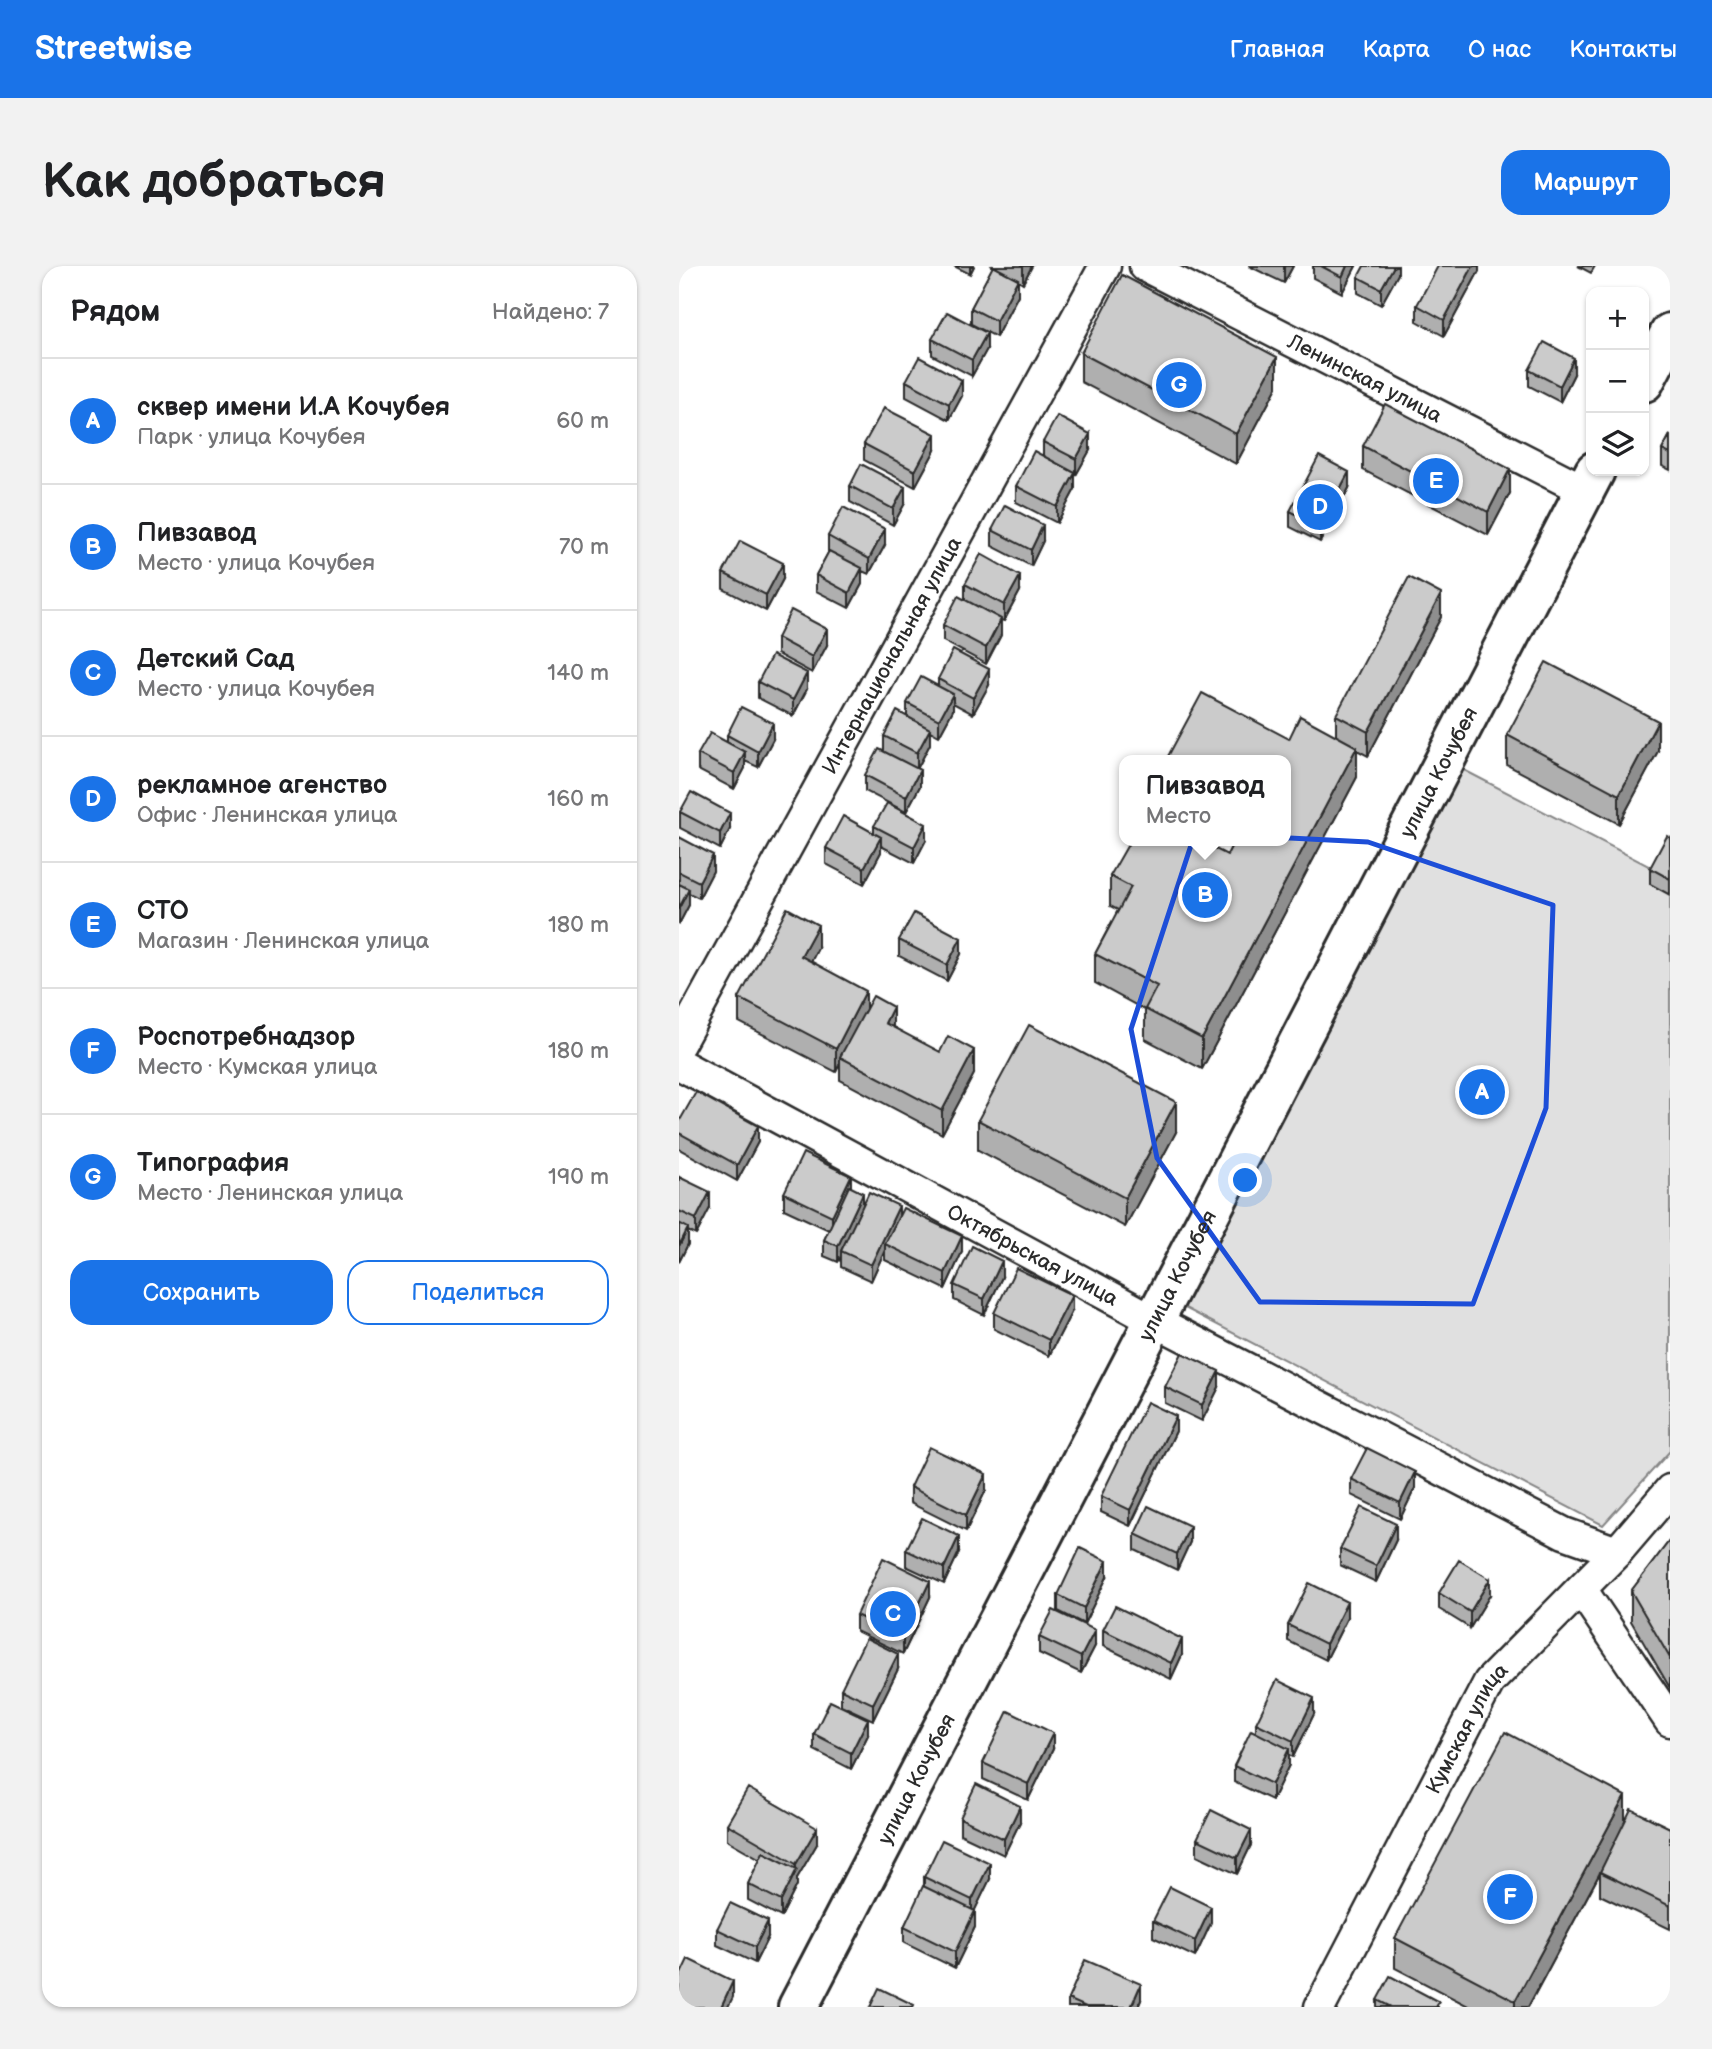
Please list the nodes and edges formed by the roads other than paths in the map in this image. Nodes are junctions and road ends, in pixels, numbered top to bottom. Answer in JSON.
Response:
{"nodes":[{"id":1,"x":1105,"y":266,"type":"edge"},
{"id":2,"x":1145,"y":266,"type":"edge"},
{"id":3,"x":1670,"y":333,"type":"edge"},
{"id":4,"x":1649,"y":373,"type":"edge"},
{"id":5,"x":1590,"y":481,"type":"edge"},
{"id":6,"x":679,"y":1044,"type":"edge"},
{"id":7,"x":679,"y":1064,"type":"edge"},
{"id":8,"x":1155,"y":1321,"type":"junction"},
{"id":9,"x":1670,"y":1490,"type":"edge"},
{"id":10,"x":1617,"y":1552,"type":"junction"},
{"id":11,"x":1581,"y":1589,"type":"junction"},
{"id":12,"x":1670,"y":1721,"type":"edge"},
{"id":13,"x":798,"y":2007,"type":"edge"},
{"id":14,"x":1320,"y":2007,"type":"edge"}],
"edges":[{"from":1,"to":6,"type":"street","name":"Интернациональная улица"},
{"from":2,"to":5,"type":"street","name":"Ленинская улица"},
{"from":3,"to":4,"type":"main road"},
{"from":5,"to":8,"type":"main road","name":"улица Кочубея"},
{"from":7,"to":8,"type":"street","name":"Октябрьская улица"},
{"from":8,"to":10,"type":"street","name":"Октябрьская улица"},
{"from":8,"to":13,"type":"main road","name":"улица Кочубея"},
{"from":9,"to":10,"type":"street","name":"Кумская улица"},
{"from":10,"to":11,"type":"street","name":"Кумская улица"},
{"from":11,"to":12,"type":"street"},
{"from":11,"to":14,"type":"street","name":"Кумская улица"}]}
